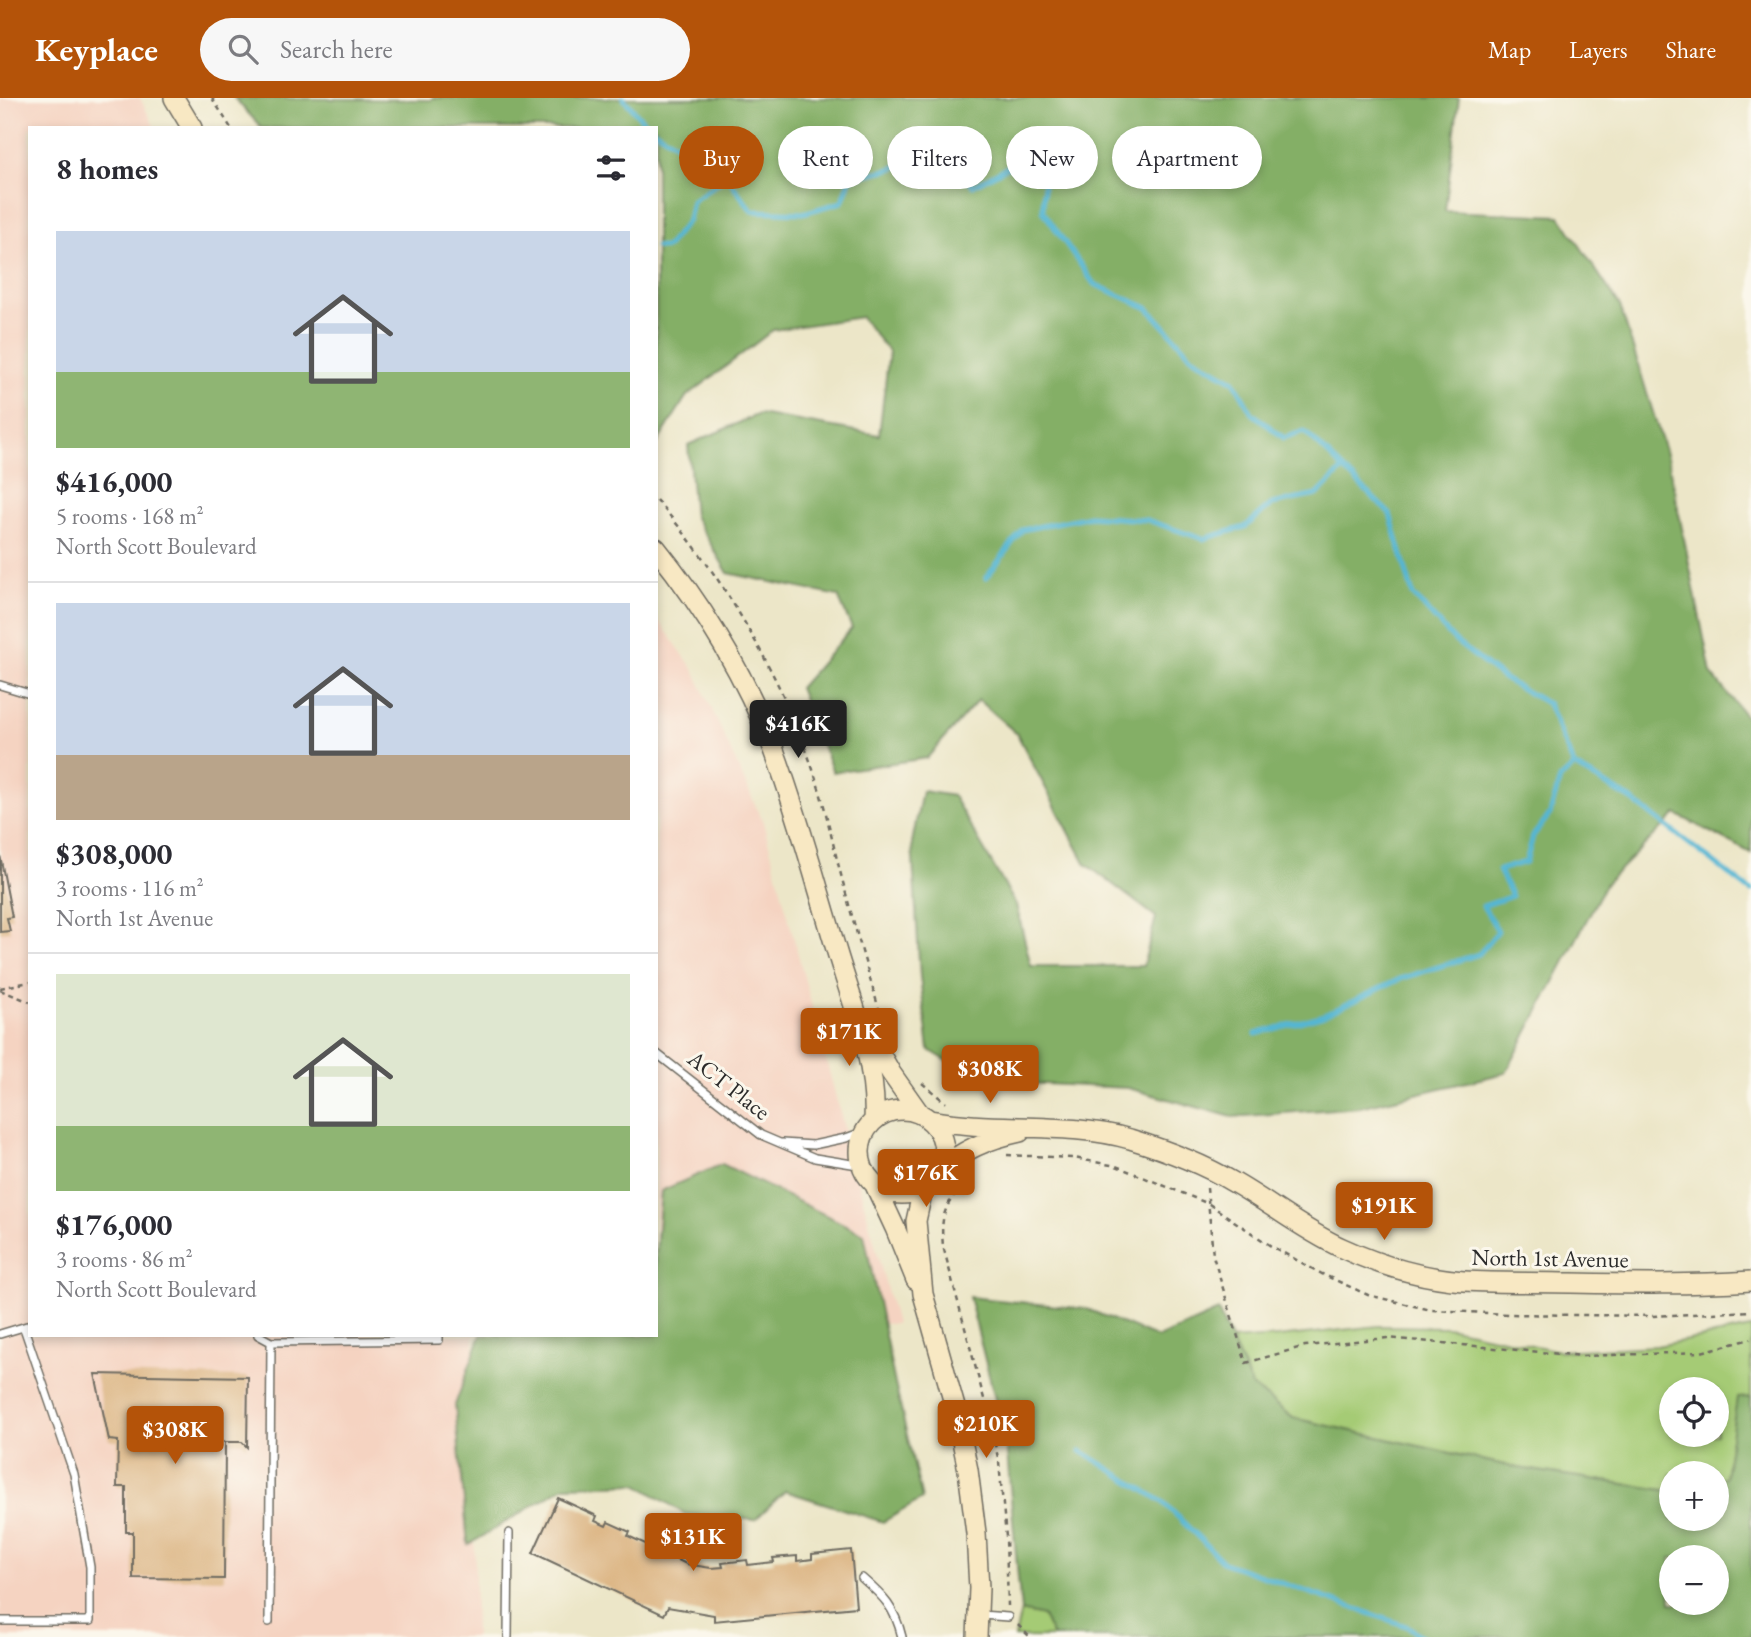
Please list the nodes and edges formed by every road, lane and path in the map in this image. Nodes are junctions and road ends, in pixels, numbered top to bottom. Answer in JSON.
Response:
{"nodes":[{"id":1,"x":174,"y":98,"type":"edge"},
{"id":2,"x":212,"y":98,"type":"edge"},
{"id":3,"x":191,"y":126,"type":"edge"},
{"id":4,"x":230,"y":126,"type":"edge"},
{"id":5,"x":658,"y":551,"type":"edge"},
{"id":6,"x":0,"y":685,"type":"edge"},
{"id":7,"x":28,"y":693,"type":"edge"},
{"id":8,"x":859,"y":944,"type":"dead end"},
{"id":9,"x":28,"y":982,"type":"edge"},
{"id":10,"x":0,"y":989,"type":"edge"},
{"id":11,"x":28,"y":1001,"type":"edge"},
{"id":12,"x":855,"y":1014,"type":"junction"},
{"id":13,"x":884,"y":1025,"type":"dead end"},
{"id":14,"x":658,"y":1055,"type":"edge"},
{"id":15,"x":918,"y":1080,"type":"dead end"},
{"id":16,"x":925,"y":1117,"type":"junction"},
{"id":17,"x":957,"y":1124,"type":"junction"},
{"id":18,"x":869,"y":1126,"type":"junction"},
{"id":19,"x":1045,"y":1127,"type":"junction"},
{"id":20,"x":781,"y":1143,"type":"junction"},
{"id":21,"x":961,"y":1155,"type":"junction"},
{"id":22,"x":1205,"y":1167,"type":"junction"},
{"id":23,"x":941,"y":1169,"type":"junction"},
{"id":24,"x":869,"y":1176,"type":"junction"},
{"id":25,"x":923,"y":1189,"type":"junction"},
{"id":26,"x":1751,"y":1280,"type":"edge"},
{"id":27,"x":923,"y":1294,"type":"junction"},
{"id":28,"x":27,"y":1326,"type":"edge"},
{"id":29,"x":0,"y":1334,"type":"edge"},
{"id":30,"x":30,"y":1337,"type":"edge"},
{"id":31,"x":262,"y":1337,"type":"edge"},
{"id":32,"x":439,"y":1337,"type":"edge"},
{"id":33,"x":312,"y":1338,"type":"edge"},
{"id":34,"x":1751,"y":1339,"type":"edge"},
{"id":35,"x":271,"y":1342,"type":"junction"},
{"id":36,"x":509,"y":1533,"type":"dead end"},
{"id":37,"x":862,"y":1578,"type":"dead end"},
{"id":38,"x":978,"y":1615,"type":"junction"},
{"id":39,"x":1008,"y":1617,"type":"junction"},
{"id":40,"x":0,"y":1621,"type":"edge"},
{"id":41,"x":269,"y":1622,"type":"dead end"},
{"id":42,"x":508,"y":1637,"type":"edge"},
{"id":43,"x":902,"y":1637,"type":"edge"},
{"id":44,"x":977,"y":1637,"type":"edge"},
{"id":45,"x":1030,"y":1637,"type":"edge"}],
"edges":[{"from":1,"to":3,"type":"main road"},
{"from":2,"to":4,"type":"path"},
{"from":5,"to":12,"type":"main road"},
{"from":6,"to":7,"type":"lane"},
{"from":8,"to":13,"type":"path"},
{"from":9,"to":10,"type":"path"},
{"from":10,"to":11,"type":"path"},
{"from":12,"to":16,"type":"main road"},
{"from":12,"to":18,"type":"main road"},
{"from":14,"to":20,"type":"lane","name":"ACT Place"},
{"from":15,"to":17,"type":"path"},
{"from":16,"to":17,"type":"main road","name":"North 1st Avenue"},
{"from":16,"to":18,"type":"main road"},
{"from":16,"to":23,"type":"main road"},
{"from":17,"to":19,"type":"main road","name":"North 1st Avenue"},
{"from":18,"to":20,"type":"lane","name":"ACT Place"},
{"from":18,"to":24,"type":"main road"},
{"from":19,"to":21,"type":"main road","name":"North 1st Avenue"},
{"from":19,"to":22,"type":"main road","name":"North 1st Avenue"},
{"from":20,"to":24,"type":"lane","name":"ACT Place"},
{"from":21,"to":23,"type":"main road","name":"North 1st Avenue"},
{"from":21,"to":39,"type":"path"},
{"from":22,"to":26,"type":"main road","name":"North 1st Avenue"},
{"from":22,"to":34,"type":"path"},
{"from":23,"to":25,"type":"main road"},
{"from":24,"to":25,"type":"main road"},
{"from":24,"to":27,"type":"main road"},
{"from":25,"to":27,"type":"main road"},
{"from":27,"to":38,"type":"main road"},
{"from":28,"to":29,"type":"lane"},
{"from":30,"to":40,"type":"lane"},
{"from":31,"to":35,"type":"lane"},
{"from":32,"to":33,"type":"lane"},
{"from":33,"to":35,"type":"lane"},
{"from":35,"to":41,"type":"lane"},
{"from":36,"to":42,"type":"lane"},
{"from":37,"to":43,"type":"lane"},
{"from":38,"to":39,"type":"lane"},
{"from":38,"to":44,"type":"main road"},
{"from":39,"to":45,"type":"path"}]}
